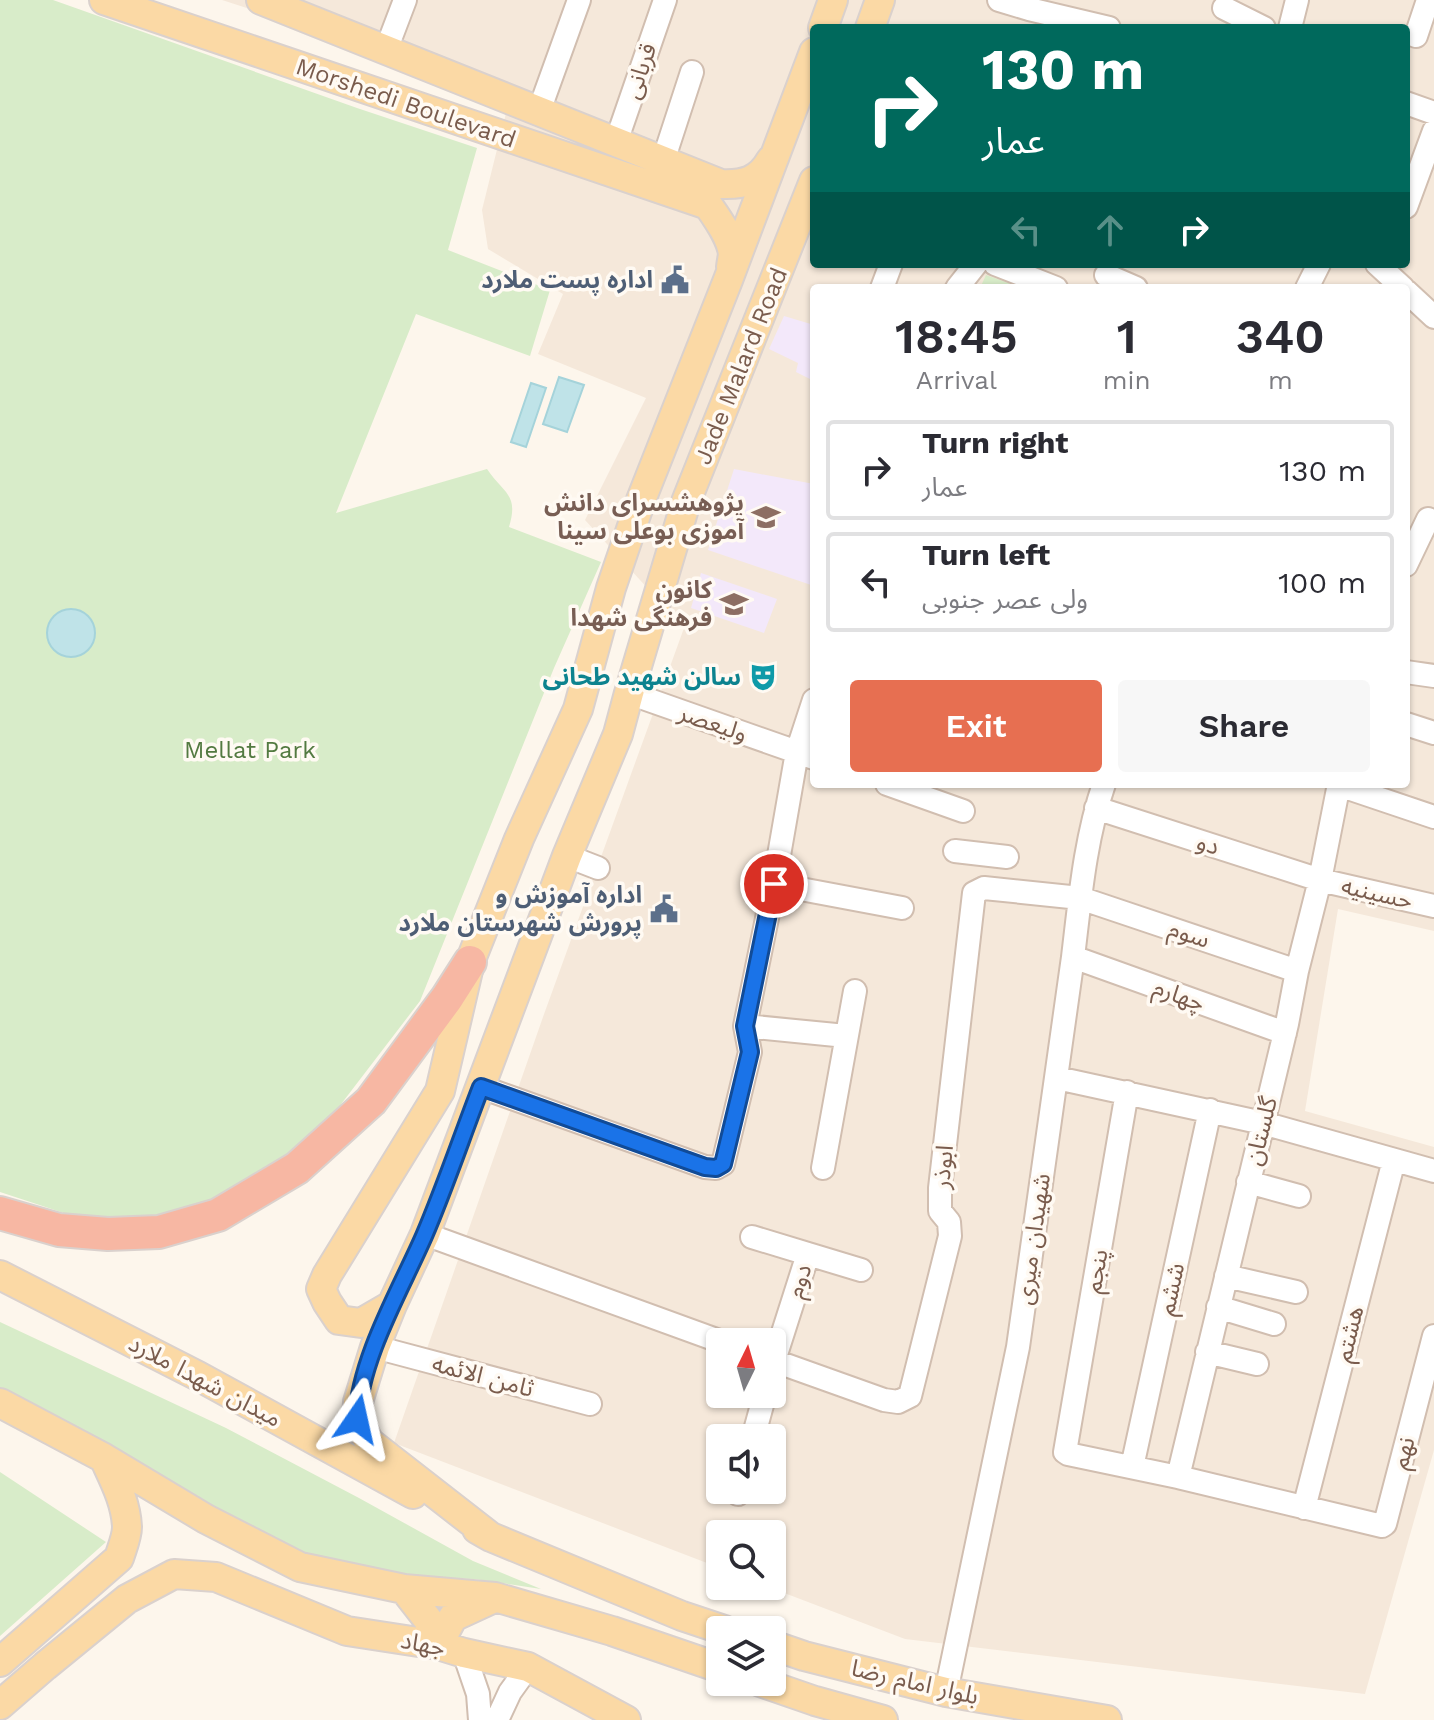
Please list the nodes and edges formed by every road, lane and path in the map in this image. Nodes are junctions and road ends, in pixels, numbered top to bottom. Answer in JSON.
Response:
{"nodes":[{"id":1,"x":104,"y":0,"type":"edge"},
{"id":2,"x":405,"y":0,"type":"edge"},
{"id":3,"x":579,"y":0,"type":"edge"},
{"id":4,"x":665,"y":0,"type":"edge"},
{"id":5,"x":833,"y":0,"type":"edge"},
{"id":6,"x":880,"y":0,"type":"edge"},
{"id":7,"x":999,"y":0,"type":"edge"},
{"id":8,"x":1297,"y":0,"type":"edge"},
{"id":9,"x":1428,"y":0,"type":"edge"},
{"id":10,"x":265,"y":1,"type":"edge"},
{"id":11,"x":1224,"y":8,"type":"dead end"},
{"id":12,"x":824,"y":24,"type":"edge"},
{"id":13,"x":871,"y":24,"type":"edge"},
{"id":14,"x":1092,"y":24,"type":"edge"},
{"id":15,"x":1256,"y":24,"type":"edge"},
{"id":16,"x":1291,"y":24,"type":"edge"},
{"id":17,"x":1416,"y":36,"type":"dead end"},
{"id":18,"x":386,"y":50,"type":"junction"},
{"id":19,"x":810,"y":63,"type":"edge"},
{"id":20,"x":692,"y":72,"type":"dead end"},
{"id":21,"x":1410,"y":104,"type":"edge"},
{"id":22,"x":539,"y":111,"type":"junction"},
{"id":23,"x":1434,"y":113,"type":"edge"},
{"id":24,"x":1434,"y":131,"type":"edge"},
{"id":25,"x":605,"y":137,"type":"junction"},
{"id":26,"x":515,"y":139,"type":"junction"},
{"id":27,"x":779,"y":147,"type":"junction"},
{"id":28,"x":663,"y":161,"type":"junction"},
{"id":29,"x":584,"y":164,"type":"junction"},
{"id":30,"x":1425,"y":180,"type":"edge"},
{"id":31,"x":714,"y":194,"type":"junction"},
{"id":32,"x":1410,"y":201,"type":"edge"},
{"id":33,"x":810,"y":202,"type":"edge"},
{"id":34,"x":973,"y":268,"type":"edge"},
{"id":35,"x":1005,"y":268,"type":"edge"},
{"id":36,"x":1381,"y":268,"type":"edge"},
{"id":37,"x":1106,"y":276,"type":"edge"},
{"id":38,"x":728,"y":280,"type":"junction"},
{"id":39,"x":960,"y":284,"type":"edge"},
{"id":40,"x":1046,"y":284,"type":"edge"},
{"id":41,"x":1126,"y":284,"type":"edge"},
{"id":42,"x":1399,"y":284,"type":"edge"},
{"id":43,"x":1410,"y":294,"type":"edge"},
{"id":44,"x":1434,"y":317,"type":"edge"},
{"id":45,"x":686,"y":502,"type":"junction"},
{"id":46,"x":1410,"y":513,"type":"edge"},
{"id":47,"x":1431,"y":521,"type":"edge"},
{"id":48,"x":1410,"y":558,"type":"edge"},
{"id":49,"x":611,"y":588,"type":"junction"},
{"id":50,"x":1410,"y":673,"type":"edge"},
{"id":51,"x":1434,"y":676,"type":"edge"},
{"id":52,"x":629,"y":693,"type":"junction"},
{"id":53,"x":578,"y":709,"type":"junction"},
{"id":54,"x":810,"y":724,"type":"edge"},
{"id":55,"x":1410,"y":725,"type":"edge"},
{"id":56,"x":1434,"y":733,"type":"edge"},
{"id":57,"x":618,"y":734,"type":"junction"},
{"id":58,"x":805,"y":755,"type":"edge"},
{"id":59,"x":898,"y":788,"type":"edge"},
{"id":60,"x":1103,"y":788,"type":"edge"},
{"id":61,"x":1338,"y":788,"type":"edge"},
{"id":62,"x":1351,"y":788,"type":"edge"},
{"id":63,"x":1096,"y":808,"type":"junction"},
{"id":64,"x":963,"y":811,"type":"dead end"},
{"id":65,"x":1434,"y":817,"type":"edge"},
{"id":66,"x":955,"y":851,"type":"dead end"},
{"id":67,"x":567,"y":856,"type":"junction"},
{"id":68,"x":598,"y":868,"type":"dead end"},
{"id":69,"x":1320,"y":880,"type":"junction"},
{"id":70,"x":774,"y":884,"type":"junction"},
{"id":71,"x":984,"y":888,"type":"junction"},
{"id":72,"x":1080,"y":898,"type":"junction"},
{"id":73,"x":1434,"y":906,"type":"edge"},
{"id":74,"x":902,"y":908,"type":"dead end"},
{"id":75,"x":1073,"y":957,"type":"junction"},
{"id":76,"x":470,"y":962,"type":"junction"},
{"id":77,"x":1297,"y":971,"type":"junction"},
{"id":78,"x":855,"y":991,"type":"dead end"},
{"id":79,"x":745,"y":1026,"type":"junction"},
{"id":80,"x":1285,"y":1033,"type":"junction"},
{"id":81,"x":846,"y":1036,"type":"junction"},
{"id":82,"x":1057,"y":1078,"type":"junction"},
{"id":83,"x":481,"y":1087,"type":"junction"},
{"id":84,"x":1127,"y":1092,"type":"junction"},
{"id":85,"x":1210,"y":1110,"type":"junction"},
{"id":86,"x":1263,"y":1123,"type":"junction"},
{"id":87,"x":1394,"y":1160,"type":"junction"},
{"id":88,"x":823,"y":1168,"type":"dead end"},
{"id":89,"x":1434,"y":1171,"type":"edge"},
{"id":90,"x":1248,"y":1182,"type":"junction"},
{"id":91,"x":1299,"y":1196,"type":"dead end"},
{"id":92,"x":0,"y":1213,"type":"edge"},
{"id":93,"x":425,"y":1234,"type":"junction"},
{"id":94,"x":752,"y":1237,"type":"dead end"},
{"id":95,"x":808,"y":1254,"type":"junction"},
{"id":96,"x":861,"y":1270,"type":"dead end"},
{"id":97,"x":0,"y":1275,"type":"edge"},
{"id":98,"x":1226,"y":1276,"type":"junction"},
{"id":99,"x":1296,"y":1292,"type":"dead end"},
{"id":100,"x":392,"y":1305,"type":"junction"},
{"id":101,"x":1218,"y":1307,"type":"junction"},
{"id":102,"x":1274,"y":1324,"type":"dead end"},
{"id":103,"x":784,"y":1328,"type":"edge"},
{"id":104,"x":706,"y":1336,"type":"edge"},
{"id":105,"x":1434,"y":1336,"type":"edge"},
{"id":106,"x":375,"y":1347,"type":"junction"},
{"id":107,"x":1207,"y":1352,"type":"junction"},
{"id":108,"x":1257,"y":1364,"type":"dead end"},
{"id":109,"x":786,"y":1367,"type":"edge"},
{"id":110,"x":0,"y":1403,"type":"edge"},
{"id":111,"x":590,"y":1404,"type":"dead end"},
{"id":112,"x":104,"y":1458,"type":"junction"},
{"id":113,"x":1132,"y":1467,"type":"junction"},
{"id":114,"x":1178,"y":1477,"type":"junction"},
{"id":115,"x":1304,"y":1508,"type":"junction"},
{"id":116,"x":491,"y":1537,"type":"junction"},
{"id":117,"x":404,"y":1589,"type":"junction"},
{"id":118,"x":495,"y":1597,"type":"junction"},
{"id":119,"x":706,"y":1624,"type":"edge"},
{"id":120,"x":23,"y":1642,"type":"junction"},
{"id":121,"x":451,"y":1649,"type":"junction"},
{"id":122,"x":786,"y":1650,"type":"edge"},
{"id":123,"x":0,"y":1662,"type":"edge"},
{"id":124,"x":706,"y":1663,"type":"edge"},
{"id":125,"x":45,"y":1666,"type":"junction"},
{"id":126,"x":528,"y":1667,"type":"junction"},
{"id":127,"x":786,"y":1691,"type":"edge"},
{"id":128,"x":946,"y":1692,"type":"junction"},
{"id":129,"x":0,"y":1705,"type":"edge"},
{"id":130,"x":858,"y":1715,"type":"edge"},
{"id":131,"x":480,"y":1720,"type":"edge"},
{"id":132,"x":497,"y":1720,"type":"edge"},
{"id":133,"x":626,"y":1720,"type":"edge"},
{"id":134,"x":883,"y":1720,"type":"edge"},
{"id":135,"x":1107,"y":1720,"type":"edge"}],
"edges":[{"from":1,"to":26,"type":"main road","name":"Morshedi Boulevard"},
{"from":2,"to":18,"type":"street"},
{"from":3,"to":22,"type":"street"},
{"from":4,"to":25,"type":"street","name":"قربانی"},
{"from":5,"to":12,"type":"main road"},
{"from":6,"to":13,"type":"main road"},
{"from":7,"to":14,"type":"street"},
{"from":8,"to":16,"type":"street"},
{"from":9,"to":17,"type":"street"},
{"from":10,"to":18,"type":"main road","name":"Morshedi Boulevard"},
{"from":11,"to":15,"type":"street"},
{"from":18,"to":22,"type":"main road","name":"Morshedi Boulevard"},
{"from":19,"to":27,"type":"main road","name":"Jade Malard Road"},
{"from":20,"to":28,"type":"street"},
{"from":21,"to":23,"type":"street"},
{"from":22,"to":25,"type":"main road","name":"Morshedi Boulevard"},
{"from":22,"to":26,"type":"main road"},
{"from":24,"to":30,"type":"street"},
{"from":25,"to":28,"type":"main road","name":"Morshedi Boulevard"},
{"from":25,"to":29,"type":"main road"},
{"from":26,"to":29,"type":"main road","name":"Morshedi Boulevard"},
{"from":27,"to":31,"type":"main road"},
{"from":27,"to":38,"type":"main road","name":"Jade Malard Road"},
{"from":28,"to":31,"type":"main road","name":"Morshedi Boulevard"},
{"from":29,"to":31,"type":"main road","name":"Morshedi Boulevard"},
{"from":30,"to":32,"type":"street"},
{"from":31,"to":38,"type":"main road"},
{"from":33,"to":45,"type":"main road","name":"Jade Malard Road"},
{"from":34,"to":39,"type":"street"},
{"from":35,"to":40,"type":"street"},
{"from":36,"to":42,"type":"street"},
{"from":37,"to":41,"type":"street"},
{"from":38,"to":49,"type":"main road","name":"Jade Malard Road"},
{"from":43,"to":44,"type":"street"},
{"from":45,"to":49,"type":"main road"},
{"from":45,"to":52,"type":"main road","name":"Jade Malard Road"},
{"from":46,"to":47,"type":"street"},
{"from":47,"to":48,"type":"street"},
{"from":49,"to":53,"type":"main road","name":"Jade Malard Road"},
{"from":50,"to":51,"type":"street"},
{"from":52,"to":57,"type":"main road","name":"Jade Malard Road"},
{"from":52,"to":58,"type":"street","name":"ولیعصر"},
{"from":53,"to":57,"type":"main road"},
{"from":53,"to":76,"type":"main road","name":"Jade Malard Road"},
{"from":54,"to":58,"type":"street"},
{"from":55,"to":56,"type":"street"},
{"from":57,"to":67,"type":"main road","name":"Jade Malard Road"},
{"from":58,"to":70,"type":"street"},
{"from":59,"to":64,"type":"street"},
{"from":60,"to":63,"type":"street","name":"شهیدان میری"},
{"from":61,"to":69,"type":"street","name":"گلستان"},
{"from":62,"to":65,"type":"street"},
{"from":63,"to":69,"type":"street","name":"دو"},
{"from":63,"to":72,"type":"street","name":"شهیدان میری"},
{"from":66,"to":71,"type":"street"},
{"from":67,"to":68,"type":"street"},
{"from":67,"to":83,"type":"main road","name":"Jade Malard Road"},
{"from":69,"to":73,"type":"street","name":"حسینیه"},
{"from":69,"to":77,"type":"street","name":"گلستان"},
{"from":70,"to":74,"type":"street"},
{"from":70,"to":79,"type":"street"},
{"from":71,"to":72,"type":"street"},
{"from":71,"to":109,"type":"street","name":"ابوذر"},
{"from":72,"to":75,"type":"street","name":"شهیدان میری"},
{"from":72,"to":77,"type":"street","name":"سوم"},
{"from":75,"to":80,"type":"street","name":"چهارم"},
{"from":75,"to":82,"type":"street","name":"شهیدان میری"},
{"from":76,"to":92,"type":"highway"},
{"from":76,"to":100,"type":"main road","name":"Jade Malard Road"},
{"from":77,"to":80,"type":"street","name":"گلستان"},
{"from":78,"to":81,"type":"street"},
{"from":79,"to":81,"type":"street"},
{"from":79,"to":83,"type":"street"},
{"from":80,"to":86,"type":"street","name":"گلستان"},
{"from":81,"to":88,"type":"street"},
{"from":82,"to":84,"type":"street"},
{"from":82,"to":128,"type":"street","name":"شهیدان میری"},
{"from":83,"to":93,"type":"main road","name":"Jade Malard Road"},
{"from":84,"to":85,"type":"street"},
{"from":84,"to":113,"type":"street","name":"پنجم"},
{"from":85,"to":86,"type":"street"},
{"from":85,"to":113,"type":"street","name":"ششم"},
{"from":86,"to":87,"type":"street"},
{"from":86,"to":90,"type":"street","name":"گلستان"},
{"from":87,"to":89,"type":"street"},
{"from":87,"to":115,"type":"street","name":"هشتم"},
{"from":90,"to":91,"type":"street"},
{"from":90,"to":98,"type":"street","name":"گلستان"},
{"from":93,"to":100,"type":"main road","name":"Jade Malard Road"},
{"from":93,"to":104,"type":"street"},
{"from":94,"to":95,"type":"street"},
{"from":95,"to":96,"type":"street","name":"دوم"},
{"from":95,"to":103,"type":"street","name":"دوم"},
{"from":97,"to":116,"type":"main road","name":"میدان شهدا ملارد"},
{"from":98,"to":99,"type":"street"},
{"from":98,"to":101,"type":"street","name":"گلستان"},
{"from":100,"to":106,"type":"main road","name":"Jade Malard Road"},
{"from":101,"to":102,"type":"street"},
{"from":101,"to":107,"type":"street","name":"گلستان"},
{"from":105,"to":115,"type":"street","name":"نهم"},
{"from":106,"to":111,"type":"street","name":"ثامن الائمه"},
{"from":106,"to":116,"type":"main road","name":"Jade Malard Road"},
{"from":107,"to":108,"type":"street"},
{"from":107,"to":114,"type":"street","name":"گلستان"},
{"from":110,"to":112,"type":"main road"},
{"from":112,"to":117,"type":"main road"},
{"from":112,"to":120,"type":"main road"},
{"from":113,"to":114,"type":"street"},
{"from":114,"to":115,"type":"street"},
{"from":116,"to":119,"type":"main road"},
{"from":117,"to":118,"type":"main road"},
{"from":117,"to":121,"type":"main road"},
{"from":118,"to":121,"type":"main road"},
{"from":118,"to":124,"type":"main road"},
{"from":120,"to":123,"type":"main road"},
{"from":120,"to":125,"type":"main road"},
{"from":121,"to":125,"type":"main road","name":"جهاد"},
{"from":121,"to":126,"type":"main road","name":"جهاد"},
{"from":121,"to":131,"type":"street"},
{"from":122,"to":128,"type":"main road","name":"بلوار امام رضا"},
{"from":125,"to":129,"type":"main road","name":"جهاد"},
{"from":126,"to":132,"type":"street"},
{"from":126,"to":133,"type":"main road","name":"جهاد"},
{"from":127,"to":130,"type":"main road","name":"بلوار امام رضا"},
{"from":128,"to":135,"type":"main road","name":"بلوار امام رضا"},
{"from":130,"to":134,"type":"main road","name":"بلوار امام رضا"}]}
